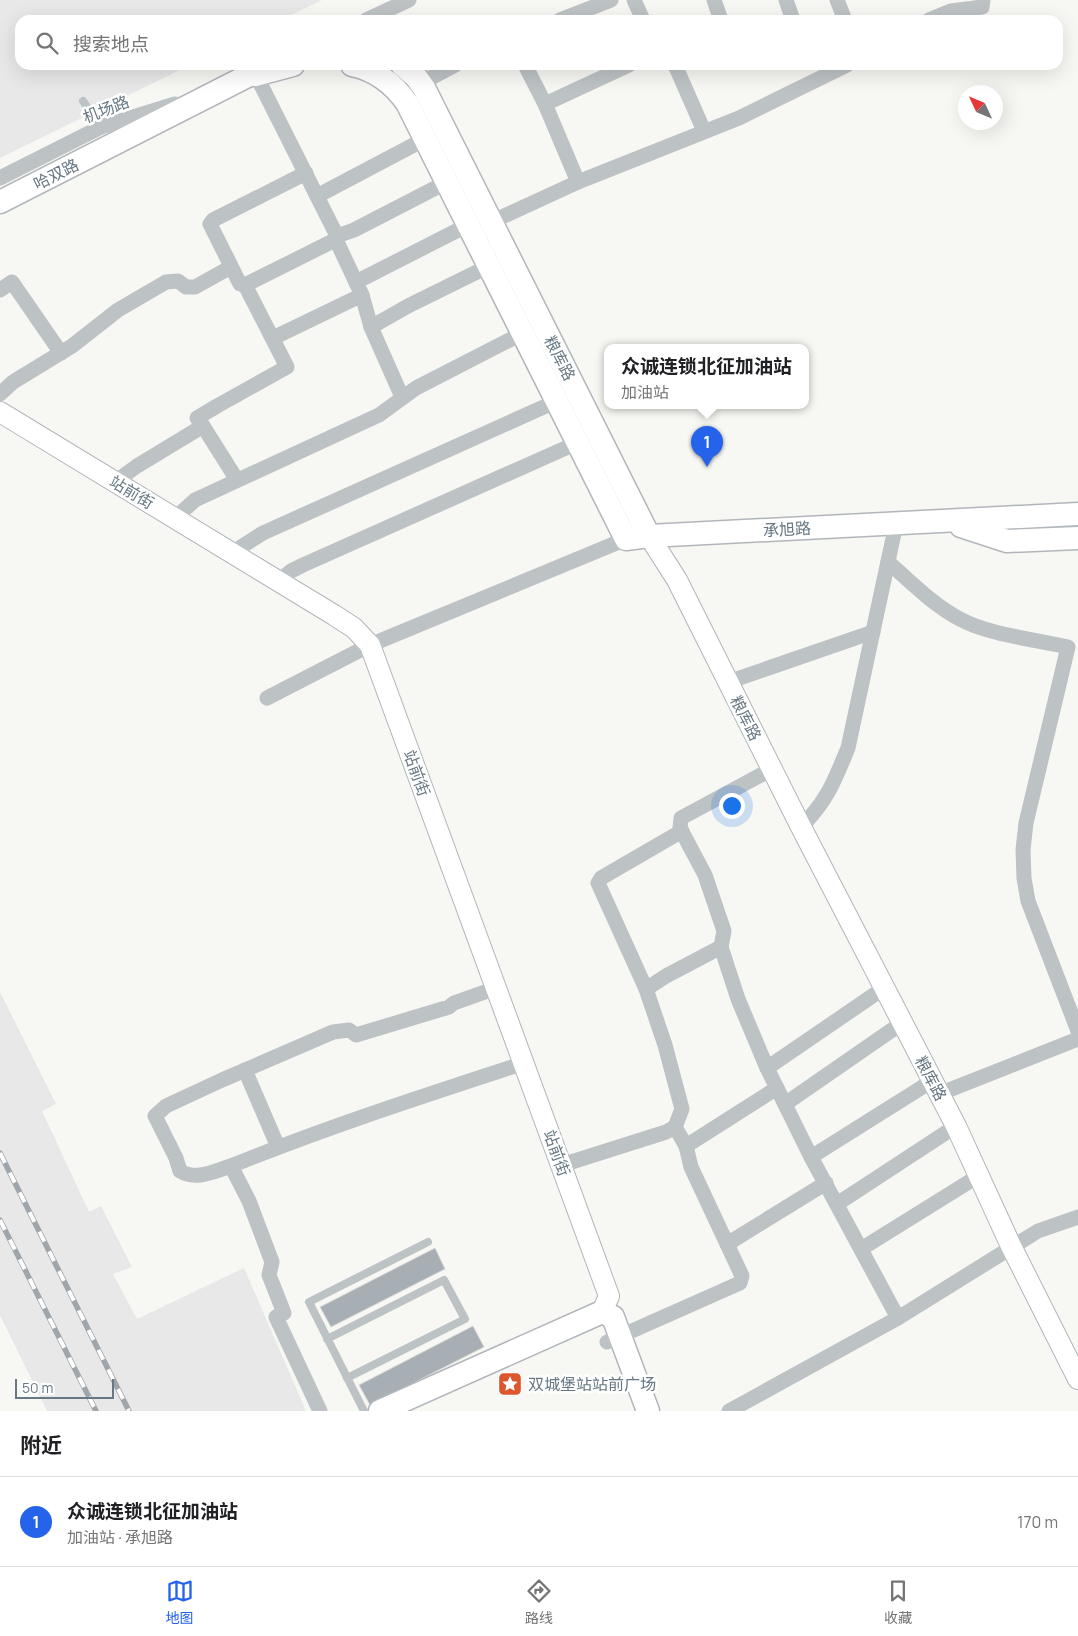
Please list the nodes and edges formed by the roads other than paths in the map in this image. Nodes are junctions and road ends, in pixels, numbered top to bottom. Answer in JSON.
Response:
{"nodes":[{"id":1,"x":409,"y":0,"type":"edge"},
{"id":2,"x":611,"y":0,"type":"edge"},
{"id":3,"x":634,"y":0,"type":"edge"},
{"id":4,"x":714,"y":0,"type":"edge"},
{"id":5,"x":786,"y":0,"type":"edge"},
{"id":6,"x":837,"y":0,"type":"edge"},
{"id":7,"x":984,"y":0,"type":"edge"},
{"id":8,"x":377,"y":15,"type":"edge"},
{"id":9,"x":573,"y":15,"type":"edge"},
{"id":10,"x":642,"y":15,"type":"edge"},
{"id":11,"x":719,"y":15,"type":"edge"},
{"id":12,"x":791,"y":15,"type":"edge"},
{"id":13,"x":843,"y":15,"type":"edge"},
{"id":14,"x":941,"y":15,"type":"edge"},
{"id":15,"x":273,"y":70,"type":"edge"},
{"id":16,"x":368,"y":70,"type":"edge"},
{"id":17,"x":407,"y":70,"type":"edge"},
{"id":18,"x":446,"y":70,"type":"edge"},
{"id":19,"x":528,"y":70,"type":"edge"},
{"id":20,"x":618,"y":70,"type":"edge"},
{"id":21,"x":677,"y":70,"type":"edge"},
{"id":22,"x":814,"y":70,"type":"edge"},
{"id":23,"x":837,"y":70,"type":"edge"},
{"id":24,"x":250,"y":76,"type":"edge"},
{"id":25,"x":818,"y":79,"type":"junction"},
{"id":26,"x":421,"y":83,"type":"junction"},
{"id":27,"x":83,"y":101,"type":"dead end"},
{"id":28,"x":545,"y":104,"type":"junction"},
{"id":29,"x":704,"y":131,"type":"junction"},
{"id":30,"x":106,"y":137,"type":"junction"},
{"id":31,"x":425,"y":139,"type":"junction"},
{"id":32,"x":306,"y":173,"type":"junction"},
{"id":33,"x":0,"y":178,"type":"edge"},
{"id":34,"x":447,"y":182,"type":"junction"},
{"id":35,"x":578,"y":182,"type":"junction"},
{"id":36,"x":317,"y":196,"type":"junction"},
{"id":37,"x":0,"y":202,"type":"edge"},
{"id":38,"x":491,"y":222,"type":"junction"},
{"id":39,"x":468,"y":225,"type":"junction"},
{"id":40,"x":337,"y":238,"type":"junction"},
{"id":41,"x":489,"y":266,"type":"junction"},
{"id":42,"x":231,"y":267,"type":"junction"},
{"id":43,"x":245,"y":285,"type":"junction"},
{"id":44,"x":359,"y":289,"type":"junction"},
{"id":45,"x":0,"y":290,"type":"edge"},
{"id":46,"x":371,"y":327,"type":"junction"},
{"id":47,"x":523,"y":334,"type":"junction"},
{"id":48,"x":273,"y":338,"type":"junction"},
{"id":49,"x":61,"y":353,"type":"junction"},
{"id":50,"x":0,"y":394,"type":"edge"},
{"id":51,"x":402,"y":397,"type":"junction"},
{"id":52,"x":557,"y":401,"type":"junction"},
{"id":53,"x":0,"y":412,"type":"edge"},
{"id":54,"x":203,"y":426,"type":"junction"},
{"id":55,"x":577,"y":443,"type":"junction"},
{"id":56,"x":237,"y":480,"type":"junction"},
{"id":57,"x":115,"y":482,"type":"junction"},
{"id":58,"x":1078,"y":514,"type":"edge"},
{"id":59,"x":176,"y":518,"type":"junction"},
{"id":60,"x":948,"y":522,"type":"junction"},
{"id":61,"x":896,"y":524,"type":"junction"},
{"id":62,"x":649,"y":536,"type":"junction"},
{"id":63,"x":1078,"y":538,"type":"edge"},
{"id":64,"x":626,"y":539,"type":"junction"},
{"id":65,"x":233,"y":553,"type":"junction"},
{"id":66,"x":888,"y":562,"type":"junction"},
{"id":67,"x":278,"y":581,"type":"junction"},
{"id":68,"x":873,"y":632,"type":"junction"},
{"id":69,"x":370,"y":645,"type":"junction"},
{"id":70,"x":728,"y":682,"type":"junction"},
{"id":71,"x":267,"y":698,"type":"dead end"},
{"id":72,"x":772,"y":769,"type":"junction"},
{"id":73,"x":801,"y":827,"type":"junction"},
{"id":74,"x":682,"y":831,"type":"junction"},
{"id":75,"x":721,"y":947,"type":"junction"},
{"id":76,"x":496,"y":988,"type":"junction"},
{"id":77,"x":884,"y":988,"type":"junction"},
{"id":78,"x":646,"y":989,"type":"junction"},
{"id":79,"x":902,"y":1023,"type":"junction"},
{"id":80,"x":1078,"y":1031,"type":"edge"},
{"id":81,"x":1078,"y":1039,"type":"edge"},
{"id":82,"x":524,"y":1063,"type":"junction"},
{"id":83,"x":767,"y":1068,"type":"junction"},
{"id":84,"x":244,"y":1070,"type":"junction"},
{"id":85,"x":936,"y":1087,"type":"junction"},
{"id":86,"x":777,"y":1088,"type":"junction"},
{"id":87,"x":785,"y":1104,"type":"junction"},
{"id":88,"x":956,"y":1126,"type":"junction"},
{"id":89,"x":675,"y":1127,"type":"junction"},
{"id":90,"x":686,"y":1146,"type":"junction"},
{"id":91,"x":278,"y":1147,"type":"junction"},
{"id":92,"x":811,"y":1157,"type":"junction"},
{"id":93,"x":562,"y":1165,"type":"junction"},
{"id":94,"x":231,"y":1166,"type":"junction"},
{"id":95,"x":980,"y":1175,"type":"junction"},
{"id":96,"x":826,"y":1183,"type":"junction"},
{"id":97,"x":837,"y":1204,"type":"junction"},
{"id":98,"x":1078,"y":1217,"type":"edge"},
{"id":99,"x":428,"y":1242,"type":"dead end"},
{"id":100,"x":727,"y":1244,"type":"junction"},
{"id":101,"x":1011,"y":1246,"type":"junction"},
{"id":102,"x":861,"y":1249,"type":"junction"},
{"id":103,"x":602,"y":1312,"type":"junction"},
{"id":104,"x":898,"y":1318,"type":"junction"},
{"id":105,"x":328,"y":1338,"type":"junction"},
{"id":106,"x":614,"y":1339,"type":"junction"},
{"id":107,"x":347,"y":1378,"type":"junction"},
{"id":108,"x":1078,"y":1379,"type":"edge"},
{"id":109,"x":320,"y":1411,"type":"edge"},
{"id":110,"x":364,"y":1411,"type":"edge"},
{"id":111,"x":380,"y":1411,"type":"edge"},
{"id":112,"x":632,"y":1411,"type":"edge"},
{"id":113,"x":648,"y":1411,"type":"edge"},
{"id":114,"x":729,"y":1411,"type":"edge"}],
"edges":[{"from":1,"to":8,"type":"street"},
{"from":2,"to":9,"type":"street"},
{"from":3,"to":10,"type":"street"},
{"from":4,"to":11,"type":"street"},
{"from":5,"to":12,"type":"street"},
{"from":6,"to":13,"type":"street"},
{"from":7,"to":14,"type":"street"},
{"from":15,"to":24,"type":"main road"},
{"from":16,"to":31,"type":"main road","name":"粮库路"},
{"from":17,"to":26,"type":"main road","name":"粮库路"},
{"from":18,"to":26,"type":"street"},
{"from":19,"to":28,"type":"street"},
{"from":20,"to":28,"type":"street"},
{"from":21,"to":29,"type":"street"},
{"from":22,"to":25,"type":"street"},
{"from":23,"to":25,"type":"street"},
{"from":24,"to":30,"type":"main road","name":"哈双路"},
{"from":24,"to":32,"type":"street"},
{"from":25,"to":29,"type":"street"},
{"from":26,"to":38,"type":"main road","name":"粮库路"},
{"from":27,"to":30,"type":"lane"},
{"from":28,"to":35,"type":"street"},
{"from":29,"to":35,"type":"street"},
{"from":30,"to":33,"type":"street","name":"机场路"},
{"from":30,"to":37,"type":"main road","name":"哈双路"},
{"from":31,"to":34,"type":"main road","name":"粮库路"},
{"from":31,"to":36,"type":"street"},
{"from":32,"to":36,"type":"street"},
{"from":32,"to":42,"type":"street"},
{"from":34,"to":39,"type":"main road","name":"粮库路"},
{"from":34,"to":40,"type":"street"},
{"from":35,"to":38,"type":"street"},
{"from":36,"to":40,"type":"street"},
{"from":38,"to":62,"type":"main road","name":"粮库路"},
{"from":39,"to":41,"type":"main road","name":"粮库路"},
{"from":39,"to":44,"type":"street"},
{"from":40,"to":43,"type":"street"},
{"from":40,"to":44,"type":"street"},
{"from":41,"to":46,"type":"street"},
{"from":41,"to":47,"type":"main road","name":"粮库路"},
{"from":42,"to":43,"type":"street"},
{"from":42,"to":49,"type":"street"},
{"from":43,"to":48,"type":"street"},
{"from":44,"to":46,"type":"street"},
{"from":44,"to":48,"type":"street"},
{"from":45,"to":49,"type":"street"},
{"from":46,"to":51,"type":"street"},
{"from":47,"to":51,"type":"street"},
{"from":47,"to":52,"type":"main road","name":"粮库路"},
{"from":48,"to":54,"type":"street"},
{"from":49,"to":50,"type":"street"},
{"from":51,"to":56,"type":"street"},
{"from":52,"to":55,"type":"main road","name":"粮库路"},
{"from":52,"to":65,"type":"street"},
{"from":53,"to":57,"type":"street","name":"站前街"},
{"from":54,"to":56,"type":"street"},
{"from":54,"to":57,"type":"street"},
{"from":55,"to":64,"type":"main road","name":"粮库路"},
{"from":55,"to":67,"type":"street"},
{"from":56,"to":59,"type":"street"},
{"from":57,"to":59,"type":"street","name":"站前街"},
{"from":58,"to":60,"type":"main road","name":"承旭路"},
{"from":59,"to":65,"type":"street","name":"站前街"},
{"from":60,"to":61,"type":"main road","name":"承旭路"},
{"from":60,"to":63,"type":"main road","name":"承旭路"},
{"from":61,"to":62,"type":"main road","name":"承旭路"},
{"from":61,"to":66,"type":"street"},
{"from":62,"to":64,"type":"main road","name":"承旭路"},
{"from":62,"to":70,"type":"street","name":"粮库路"},
{"from":64,"to":69,"type":"street"},
{"from":65,"to":67,"type":"street","name":"站前街"},
{"from":66,"to":68,"type":"street"},
{"from":66,"to":80,"type":"street"},
{"from":67,"to":69,"type":"street","name":"站前街"},
{"from":68,"to":70,"type":"street"},
{"from":68,"to":73,"type":"street"},
{"from":69,"to":71,"type":"street"},
{"from":69,"to":76,"type":"street","name":"站前街"},
{"from":70,"to":72,"type":"street","name":"粮库路"},
{"from":72,"to":73,"type":"street","name":"粮库路"},
{"from":72,"to":74,"type":"street"},
{"from":73,"to":77,"type":"street","name":"粮库路"},
{"from":74,"to":75,"type":"street"},
{"from":74,"to":78,"type":"street"},
{"from":75,"to":78,"type":"street"},
{"from":75,"to":83,"type":"street"},
{"from":76,"to":82,"type":"street","name":"站前街"},
{"from":76,"to":84,"type":"street"},
{"from":77,"to":79,"type":"street","name":"粮库路"},
{"from":77,"to":83,"type":"street"},
{"from":78,"to":89,"type":"street"},
{"from":79,"to":85,"type":"street","name":"粮库路"},
{"from":79,"to":87,"type":"street"},
{"from":81,"to":85,"type":"street"},
{"from":82,"to":91,"type":"street"},
{"from":82,"to":93,"type":"street","name":"站前街"},
{"from":83,"to":86,"type":"street"},
{"from":84,"to":91,"type":"street"},
{"from":84,"to":94,"type":"street"},
{"from":85,"to":88,"type":"street","name":"粮库路"},
{"from":85,"to":92,"type":"street"},
{"from":86,"to":87,"type":"street"},
{"from":86,"to":90,"type":"street"},
{"from":87,"to":92,"type":"street"},
{"from":88,"to":95,"type":"street","name":"粮库路"},
{"from":88,"to":97,"type":"street"},
{"from":89,"to":90,"type":"street"},
{"from":89,"to":93,"type":"street"},
{"from":90,"to":100,"type":"street"},
{"from":91,"to":94,"type":"street"},
{"from":92,"to":96,"type":"street"},
{"from":93,"to":103,"type":"street","name":"站前街"},
{"from":94,"to":109,"type":"street"},
{"from":95,"to":101,"type":"street","name":"粮库路"},
{"from":95,"to":102,"type":"street"},
{"from":96,"to":97,"type":"street"},
{"from":96,"to":100,"type":"street"},
{"from":97,"to":102,"type":"street"},
{"from":98,"to":101,"type":"street"},
{"from":99,"to":105,"type":"lane"},
{"from":100,"to":106,"type":"street"},
{"from":101,"to":104,"type":"street"},
{"from":101,"to":108,"type":"street","name":"粮库路"},
{"from":102,"to":104,"type":"street"},
{"from":103,"to":106,"type":"main road"},
{"from":103,"to":111,"type":"main road"},
{"from":104,"to":114,"type":"street"},
{"from":105,"to":107,"type":"lane"},
{"from":105,"to":107,"type":"lane"},
{"from":106,"to":112,"type":"main road"},
{"from":106,"to":113,"type":"main road"},
{"from":107,"to":110,"type":"lane"}]}
